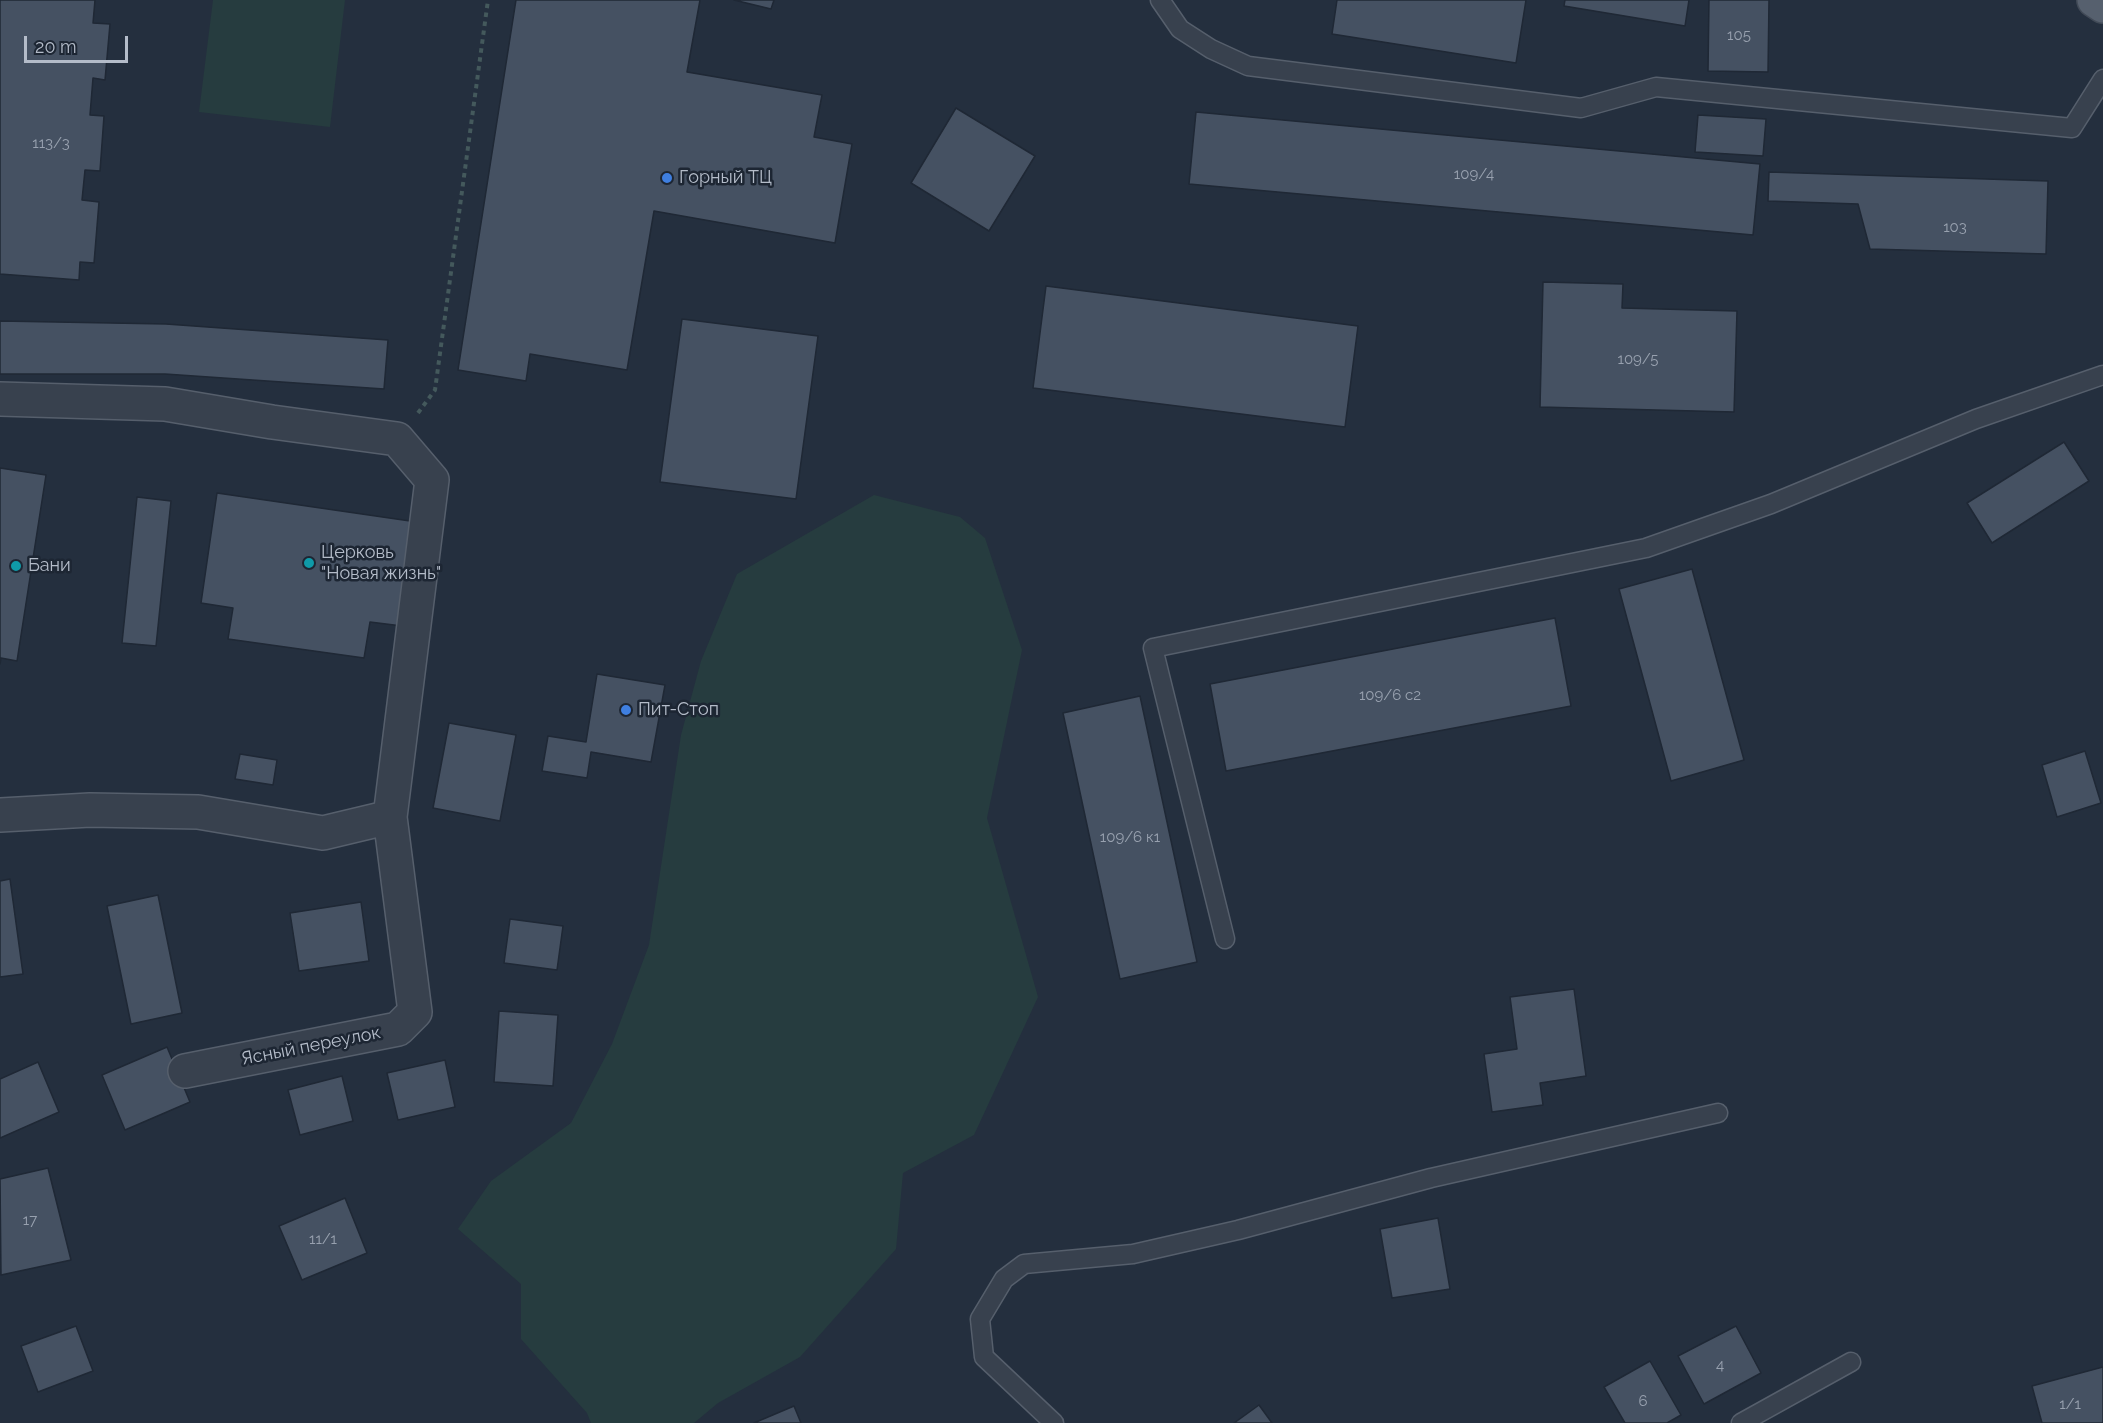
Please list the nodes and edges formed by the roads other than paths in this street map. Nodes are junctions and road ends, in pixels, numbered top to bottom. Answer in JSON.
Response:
{"nodes":[{"id":1,"x":1160,"y":0,"type":"edge"},
{"id":2,"x":2094,"y":0,"type":"edge"},
{"id":3,"x":2103,"y":6,"type":"edge"},
{"id":4,"x":2103,"y":79,"type":"edge"},
{"id":5,"x":2103,"y":375,"type":"edge"},
{"id":6,"x":0,"y":399,"type":"edge"},
{"id":7,"x":0,"y":815,"type":"edge"},
{"id":8,"x":390,"y":817,"type":"junction"},
{"id":9,"x":1225,"y":939,"type":"dead end"},
{"id":10,"x":185,"y":1071,"type":"dead end"},
{"id":11,"x":1718,"y":1113,"type":"dead end"},
{"id":12,"x":1851,"y":1362,"type":"dead end"},
{"id":13,"x":1054,"y":1423,"type":"edge"},
{"id":14,"x":1741,"y":1423,"type":"edge"}],
"edges":[{"from":1,"to":4,"type":"lane"},
{"from":2,"to":3,"type":"main road"},
{"from":5,"to":9,"type":"lane"},
{"from":6,"to":8,"type":"street"},
{"from":7,"to":8,"type":"street"},
{"from":8,"to":10,"type":"street","name":"Ясный переулок"},
{"from":11,"to":13,"type":"lane"},
{"from":12,"to":14,"type":"lane"}]}
